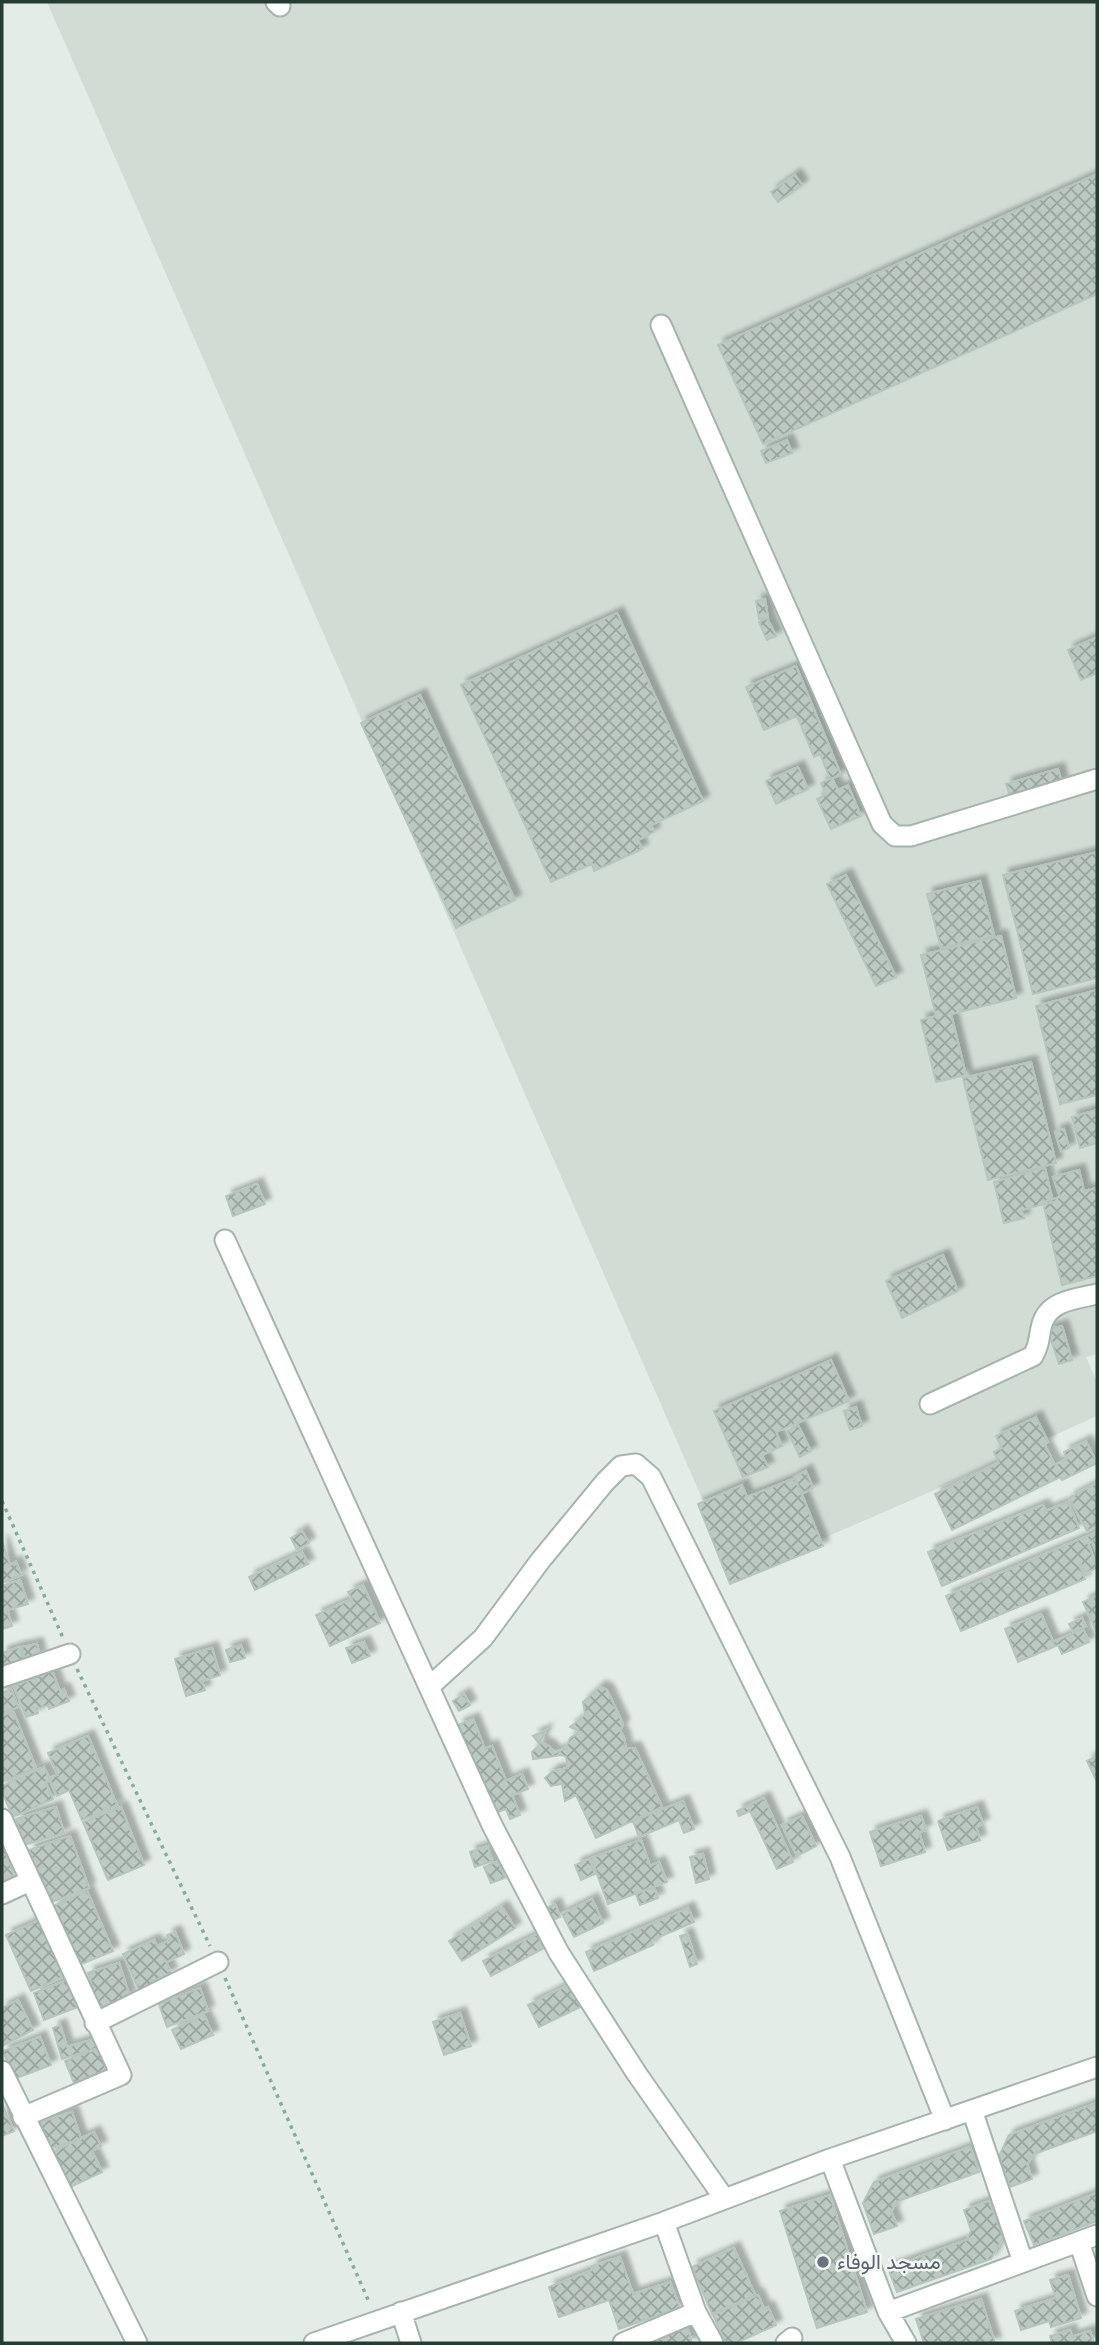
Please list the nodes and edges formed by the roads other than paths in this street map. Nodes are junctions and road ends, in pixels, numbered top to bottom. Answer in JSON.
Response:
{"nodes":[{"id":1,"x":662,"y":325,"type":"dead end"},
{"id":2,"x":1097,"y":779,"type":"edge"},
{"id":3,"x":225,"y":1240,"type":"dead end"},
{"id":4,"x":1097,"y":1293,"type":"edge"},
{"id":5,"x":930,"y":1404,"type":"dead end"},
{"id":6,"x":70,"y":1654,"type":"road end"},
{"id":7,"x":2,"y":1677,"type":"edge"},
{"id":8,"x":429,"y":1687,"type":"junction"},
{"id":9,"x":2,"y":1819,"type":"edge"},
{"id":10,"x":30,"y":1881,"type":"junction"},
{"id":11,"x":2,"y":1894,"type":"edge"},
{"id":12,"x":218,"y":1962,"type":"road end"},
{"id":13,"x":95,"y":2023,"type":"junction"},
{"id":14,"x":1097,"y":2067,"type":"edge"},
{"id":15,"x":3,"y":2078,"type":"edge"},
{"id":16,"x":972,"y":2110,"type":"junction"},
{"id":17,"x":23,"y":2117,"type":"junction"},
{"id":18,"x":945,"y":2120,"type":"junction"},
{"id":19,"x":830,"y":2159,"type":"junction"},
{"id":20,"x":724,"y":2198,"type":"junction"},
{"id":21,"x":664,"y":2222,"type":"junction"},
{"id":22,"x":1088,"y":2239,"type":"edge"},
{"id":23,"x":1023,"y":2262,"type":"junction"},
{"id":24,"x":1097,"y":2296,"type":"edge"},
{"id":25,"x":401,"y":2312,"type":"junction"},
{"id":26,"x":696,"y":2312,"type":"junction"},
{"id":27,"x":888,"y":2312,"type":"junction"},
{"id":28,"x":137,"y":2343,"type":"edge"},
{"id":29,"x":314,"y":2343,"type":"edge"},
{"id":30,"x":411,"y":2343,"type":"edge"},
{"id":31,"x":623,"y":2343,"type":"edge"},
{"id":32,"x":713,"y":2343,"type":"edge"},
{"id":33,"x":906,"y":2343,"type":"edge"}],
"edges":[{"from":1,"to":2,"type":"street"},
{"from":3,"to":8,"type":"street"},
{"from":4,"to":5,"type":"street"},
{"from":6,"to":7,"type":"street"},
{"from":8,"to":18,"type":"street"},
{"from":8,"to":20,"type":"street"},
{"from":9,"to":10,"type":"street"},
{"from":10,"to":11,"type":"street"},
{"from":10,"to":13,"type":"street"},
{"from":12,"to":13,"type":"street"},
{"from":13,"to":17,"type":"street"},
{"from":14,"to":16,"type":"street"},
{"from":15,"to":17,"type":"street"},
{"from":16,"to":18,"type":"street"},
{"from":16,"to":23,"type":"street"},
{"from":17,"to":28,"type":"street"},
{"from":18,"to":19,"type":"street"},
{"from":19,"to":20,"type":"street"},
{"from":19,"to":27,"type":"street"},
{"from":20,"to":21,"type":"street"},
{"from":21,"to":25,"type":"street"},
{"from":21,"to":26,"type":"street"},
{"from":22,"to":23,"type":"street"},
{"from":22,"to":24,"type":"street"},
{"from":23,"to":27,"type":"street"},
{"from":25,"to":29,"type":"street"},
{"from":25,"to":30,"type":"street"},
{"from":26,"to":31,"type":"street"},
{"from":26,"to":32,"type":"street"},
{"from":27,"to":33,"type":"street"}]}
